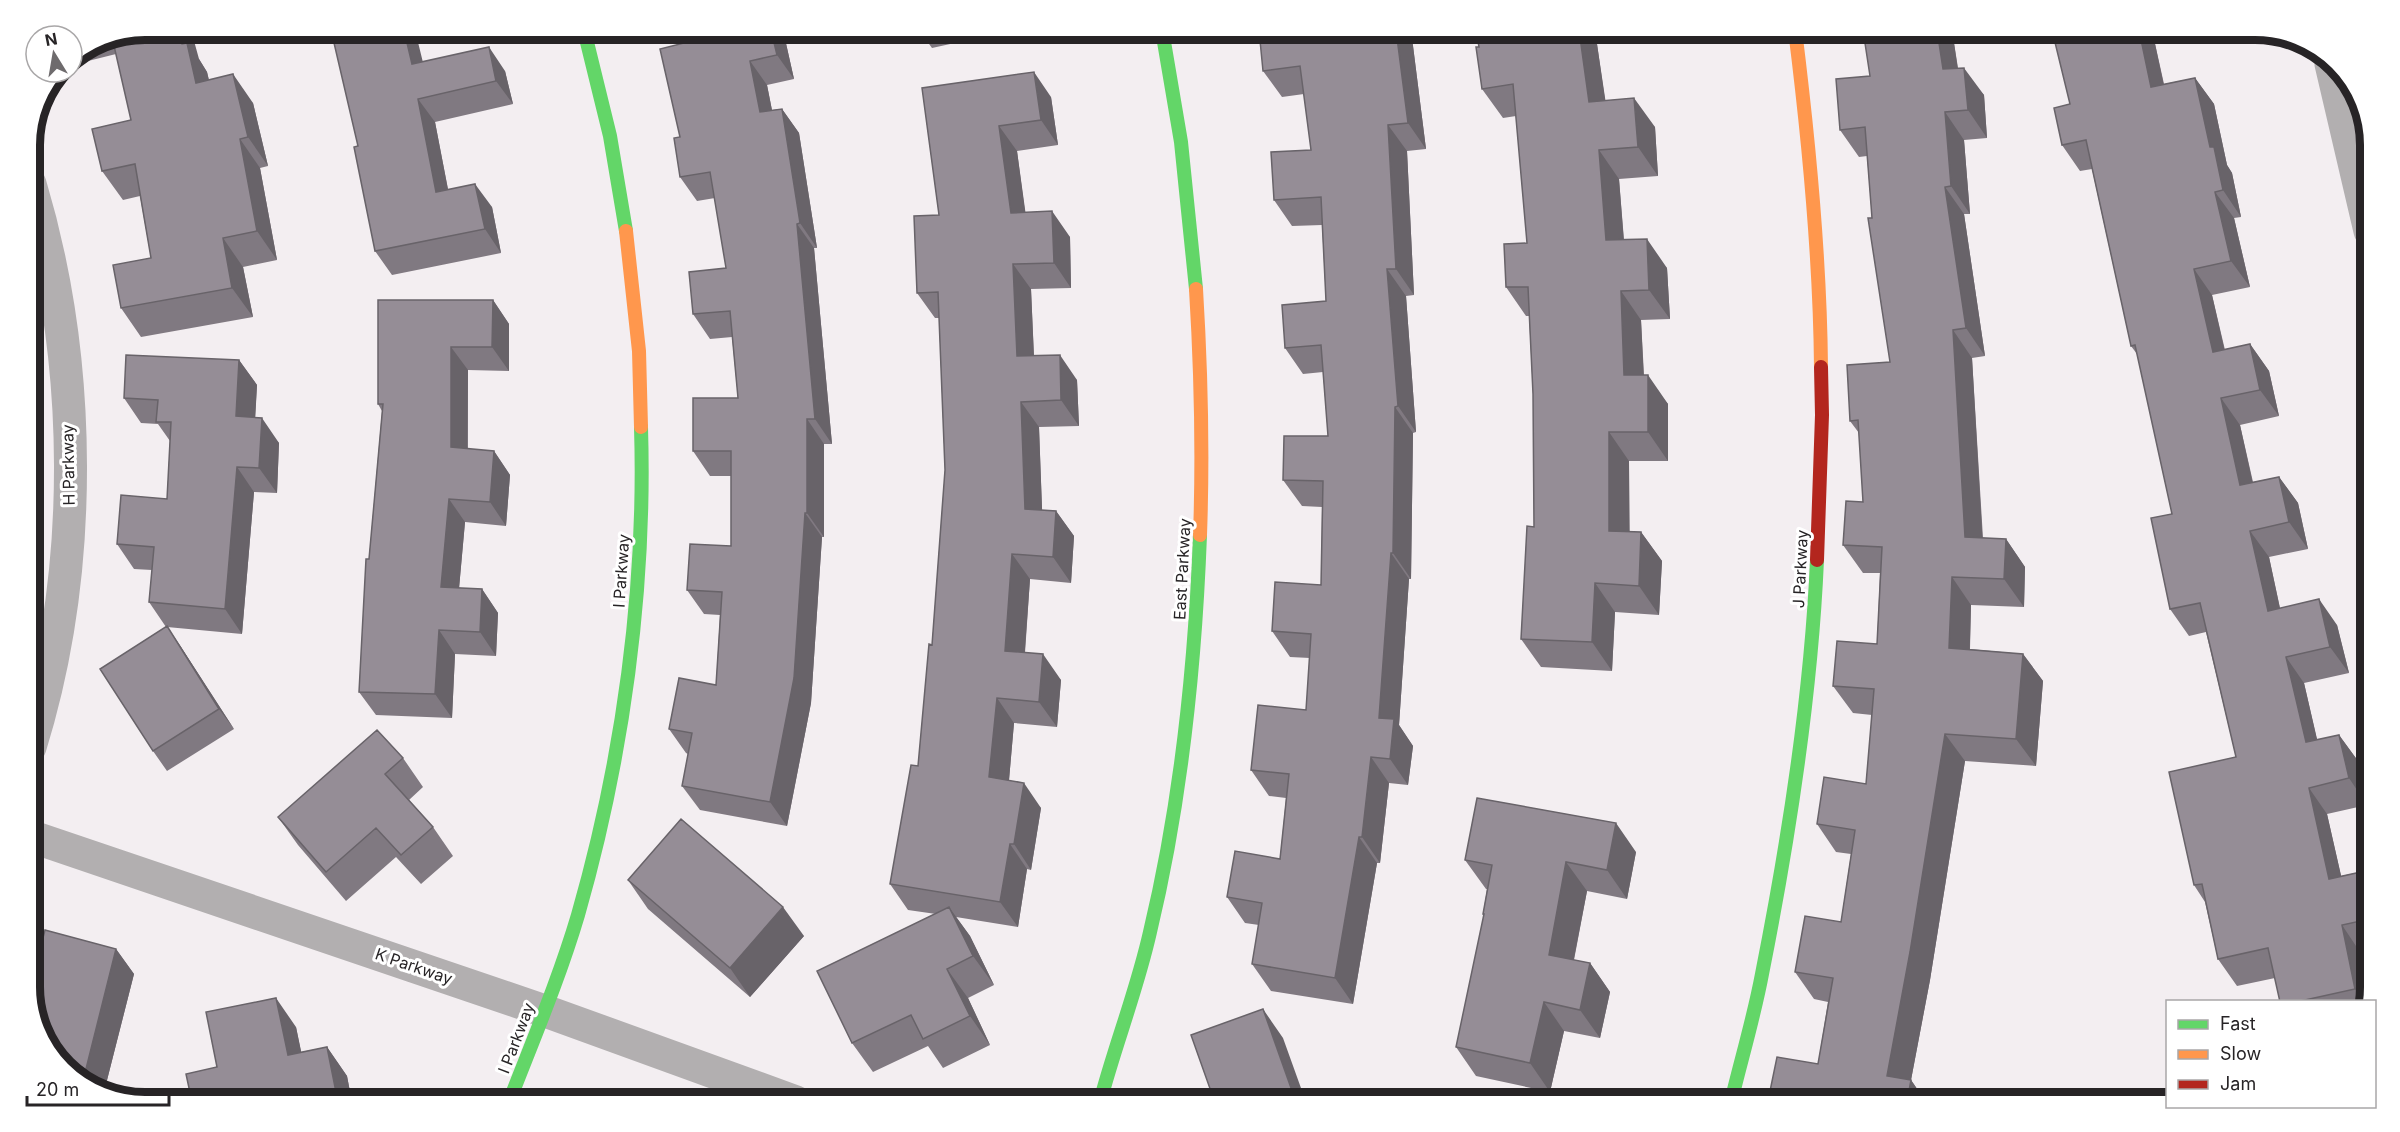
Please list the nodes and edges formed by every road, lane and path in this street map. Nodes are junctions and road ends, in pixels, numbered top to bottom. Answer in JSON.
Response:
{"nodes":[{"id":1,"x":586,"y":40,"type":"edge"},
{"id":2,"x":1164,"y":40,"type":"edge"},
{"id":3,"x":1796,"y":40,"type":"edge"},
{"id":4,"x":2334,"y":77,"type":"edge"},
{"id":5,"x":2359,"y":184,"type":"edge"},
{"id":6,"x":41,"y":219,"type":"edge"},
{"id":7,"x":41,"y":708,"type":"edge"},
{"id":8,"x":41,"y":840,"type":"edge"},
{"id":9,"x":545,"y":1011,"type":"junction"},
{"id":10,"x":513,"y":1091,"type":"edge"},
{"id":11,"x":765,"y":1091,"type":"edge"},
{"id":12,"x":1103,"y":1091,"type":"edge"},
{"id":13,"x":1734,"y":1091,"type":"edge"}],
"edges":[{"from":1,"to":9,"type":"street","name":"I Parkway"},
{"from":2,"to":12,"type":"street","name":"East Parkway"},
{"from":3,"to":13,"type":"street","name":"J Parkway"},
{"from":4,"to":5,"type":"street"},
{"from":6,"to":7,"type":"street","name":"H Parkway"},
{"from":8,"to":9,"type":"street","name":"K Parkway"},
{"from":9,"to":10,"type":"street","name":"I Parkway"},
{"from":9,"to":11,"type":"street","name":"K Parkway"}]}
